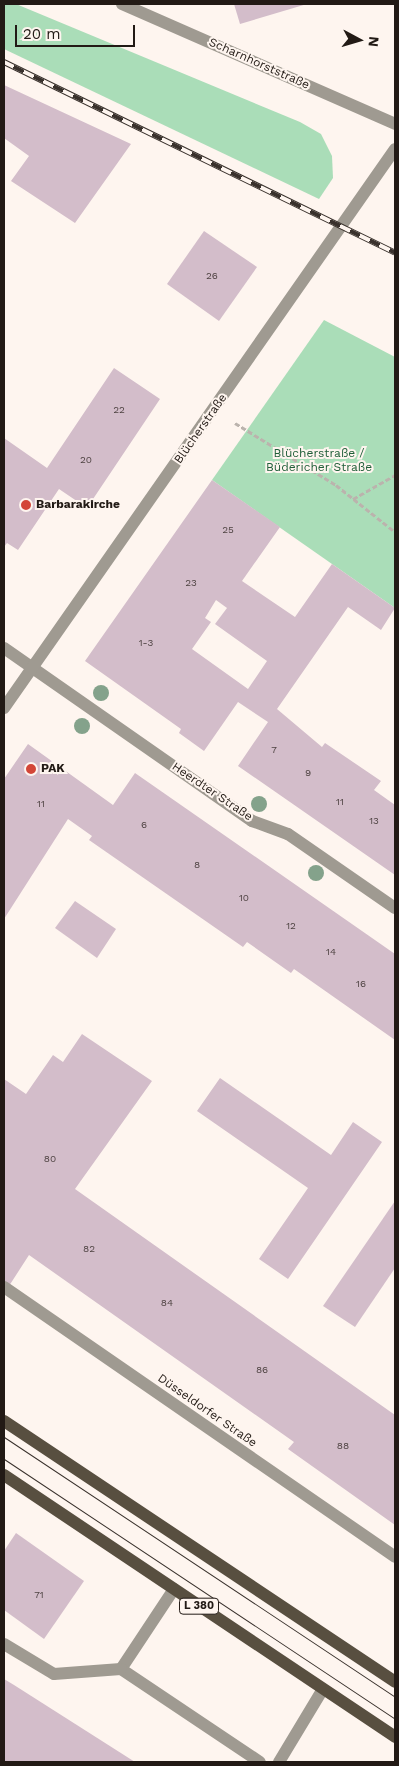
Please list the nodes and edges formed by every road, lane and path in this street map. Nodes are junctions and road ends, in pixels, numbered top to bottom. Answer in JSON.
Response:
{"nodes":[{"id":1,"x":122,"y":4,"type":"edge"},
{"id":2,"x":395,"y":124,"type":"edge"},
{"id":3,"x":395,"y":148,"type":"edge"},
{"id":4,"x":215,"y":410,"type":"junction"},
{"id":5,"x":395,"y":475,"type":"edge"},
{"id":6,"x":353,"y":498,"type":"junction"},
{"id":7,"x":395,"y":532,"type":"edge"},
{"id":8,"x":4,"y":648,"type":"edge"},
{"id":9,"x":32,"y":668,"type":"junction"},
{"id":10,"x":4,"y":708,"type":"edge"},
{"id":11,"x":395,"y":908,"type":"edge"},
{"id":12,"x":4,"y":1287,"type":"edge"},
{"id":13,"x":4,"y":1421,"type":"edge"},
{"id":14,"x":4,"y":1475,"type":"edge"},
{"id":15,"x":395,"y":1557,"type":"edge"},
{"id":16,"x":174,"y":1589,"type":"junction"},
{"id":17,"x":4,"y":1644,"type":"edge"},
{"id":18,"x":121,"y":1669,"type":"junction"},
{"id":19,"x":395,"y":1682,"type":"edge"},
{"id":20,"x":323,"y":1689,"type":"junction"},
{"id":21,"x":395,"y":1737,"type":"edge"},
{"id":22,"x":260,"y":1762,"type":"edge"},
{"id":23,"x":278,"y":1762,"type":"edge"}],
"edges":[{"from":1,"to":2,"type":"street","name":"Scharnhorststraße"},
{"from":3,"to":4,"type":"street","name":"Blücherstraße"},
{"from":4,"to":6,"type":"path"},
{"from":4,"to":9,"type":"street","name":"Blücherstraße"},
{"from":5,"to":6,"type":"path"},
{"from":6,"to":7,"type":"path"},
{"from":8,"to":9,"type":"street","name":"Heerdter Straße"},
{"from":9,"to":10,"type":"street","name":"Blücherstraße"},
{"from":9,"to":11,"type":"street","name":"Heerdter Straße"},
{"from":12,"to":15,"type":"street","name":"Düsseldorfer Straße"},
{"from":13,"to":19,"type":"main road"},
{"from":14,"to":16,"type":"main road","number":"L 380"},
{"from":16,"to":18,"type":"street"},
{"from":16,"to":20,"type":"main road","number":"L 380"},
{"from":17,"to":18,"type":"street"},
{"from":18,"to":22,"type":"street"},
{"from":20,"to":21,"type":"main road","number":"L 380"},
{"from":20,"to":23,"type":"street"}]}
